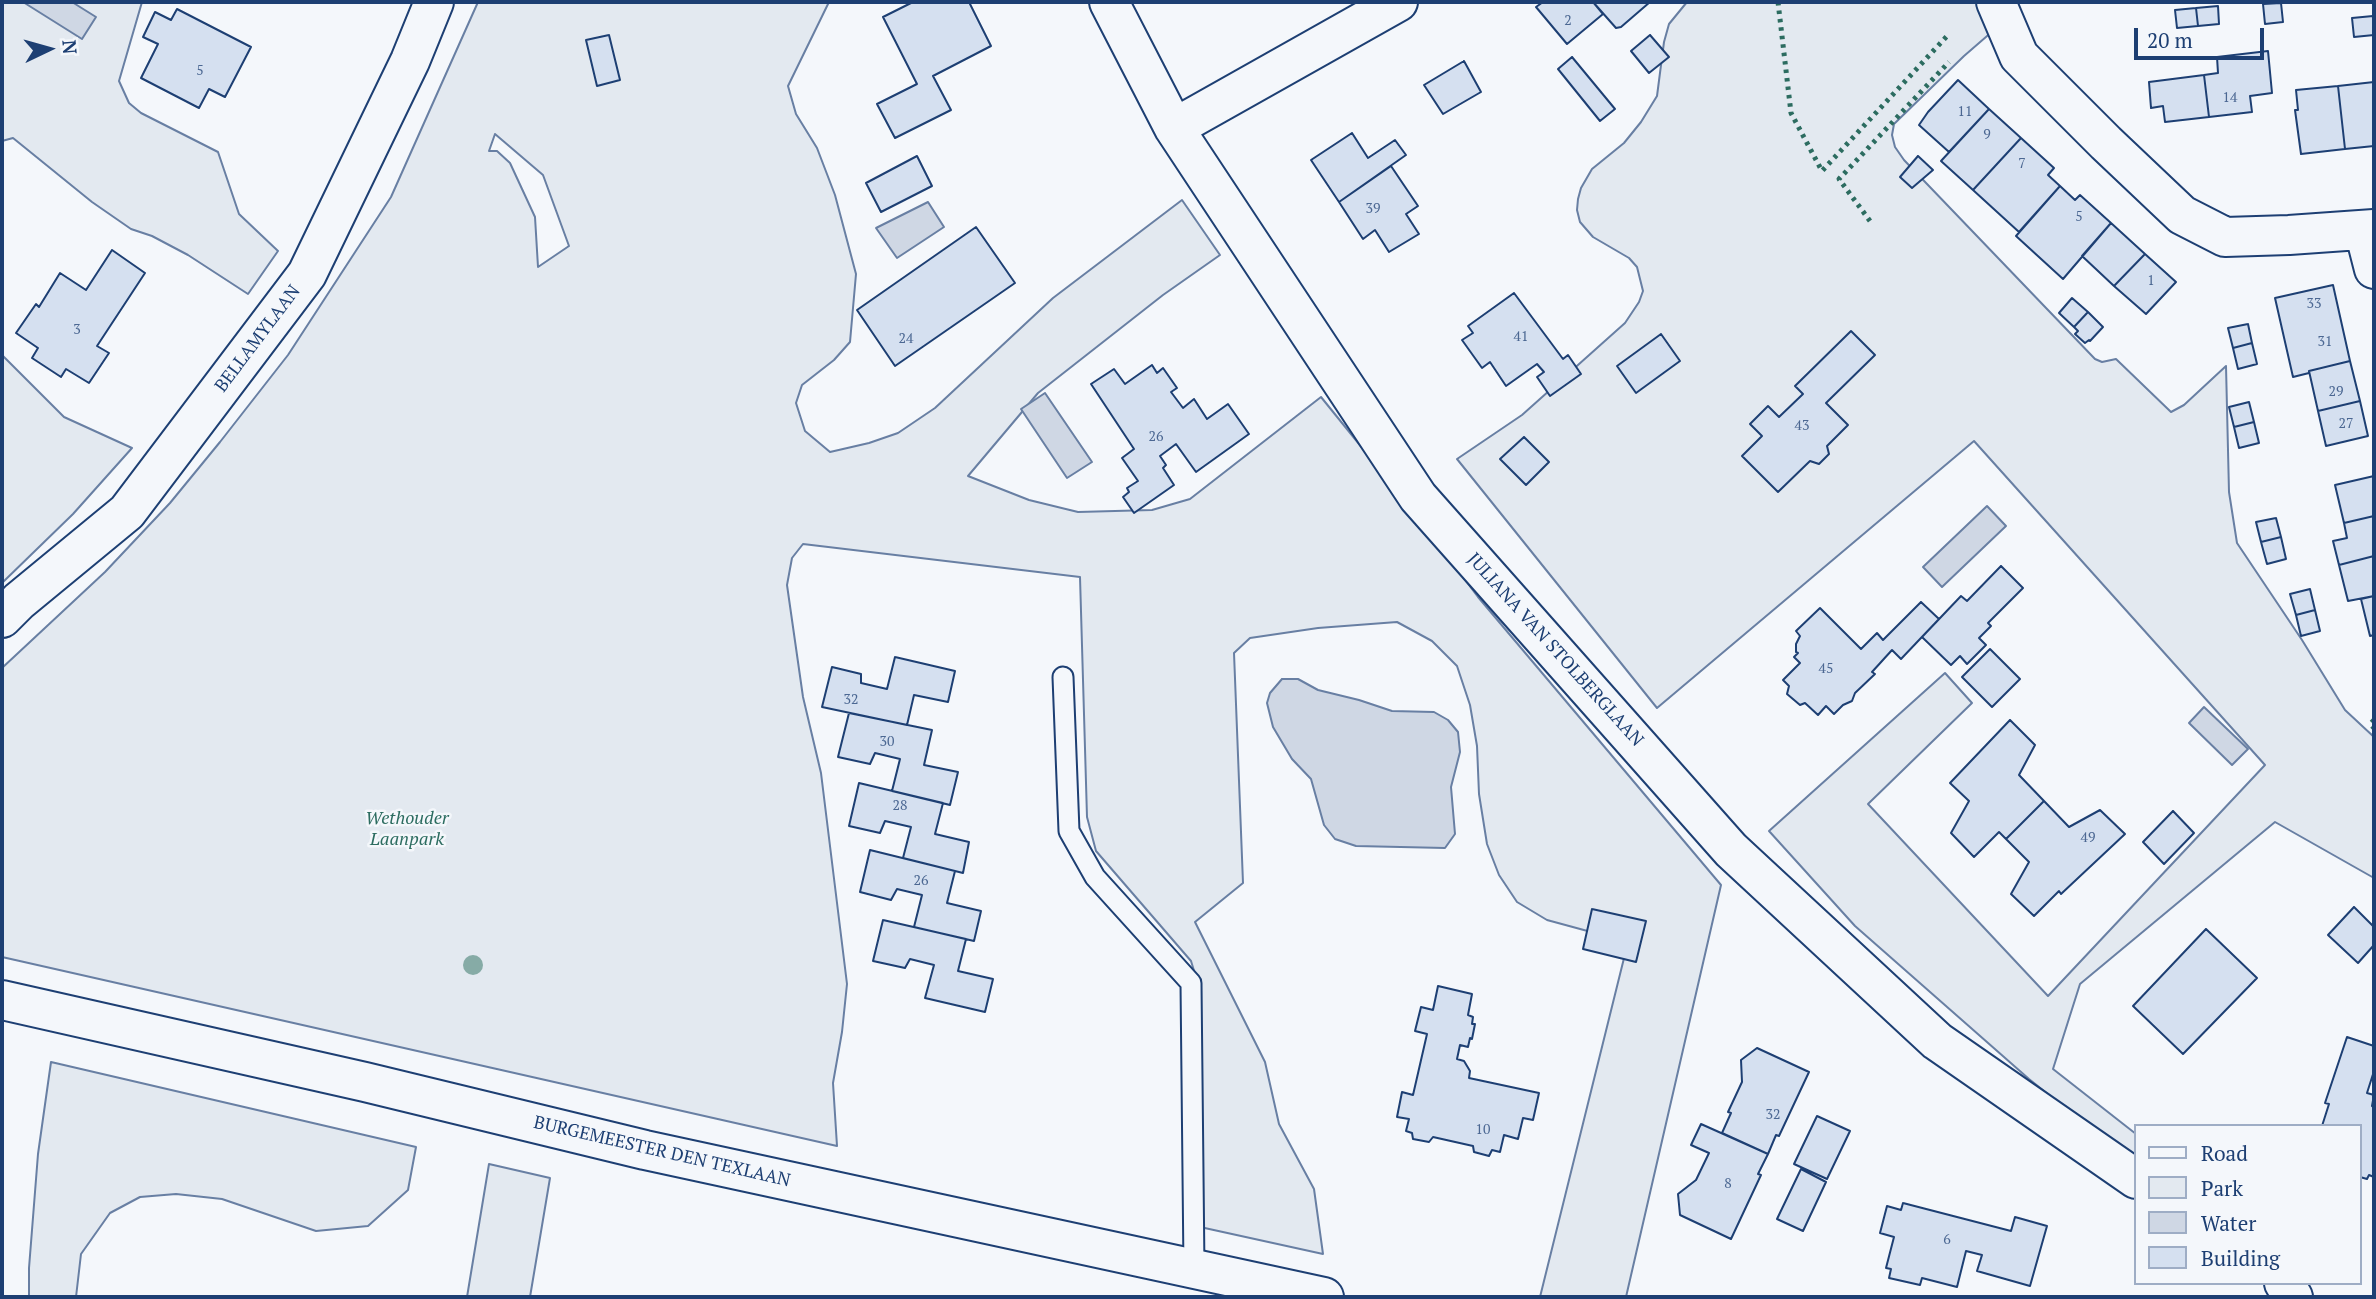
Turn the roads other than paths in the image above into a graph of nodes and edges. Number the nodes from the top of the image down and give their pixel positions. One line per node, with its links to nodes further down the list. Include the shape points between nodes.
1 (433, 2): 8 (street, BELLAMYLAAN, via 410,61 307,274 127,512)
2 (1109, 2): 5 (street, JULIANA VAN STOLBERGLAAN)
3 (1398, 2): 5 (street)
4 (1996, 2): 6 (street, via 2019,56 2182,215 2225,237)
5 (1174, 128): 11 (street, JULIANA VAN STOLBERGLAAN, via 1418,497 1731,850 1937,1041)
6 (2369, 229): 7 (street)
7 (2374, 269)
8 (2, 618)
9 (1063, 677): 12 (lane, via 1069,831 1095,877 1191,983)
10 (2, 1000): 12 (street, BURGEMEESTER DEN TEXLAAN, via 645,1150)
11 (2134, 1178)
12 (1194, 1269): 13 (street, BURGEMEESTER DEN TEXLAAN)
13 (1324, 1297)

